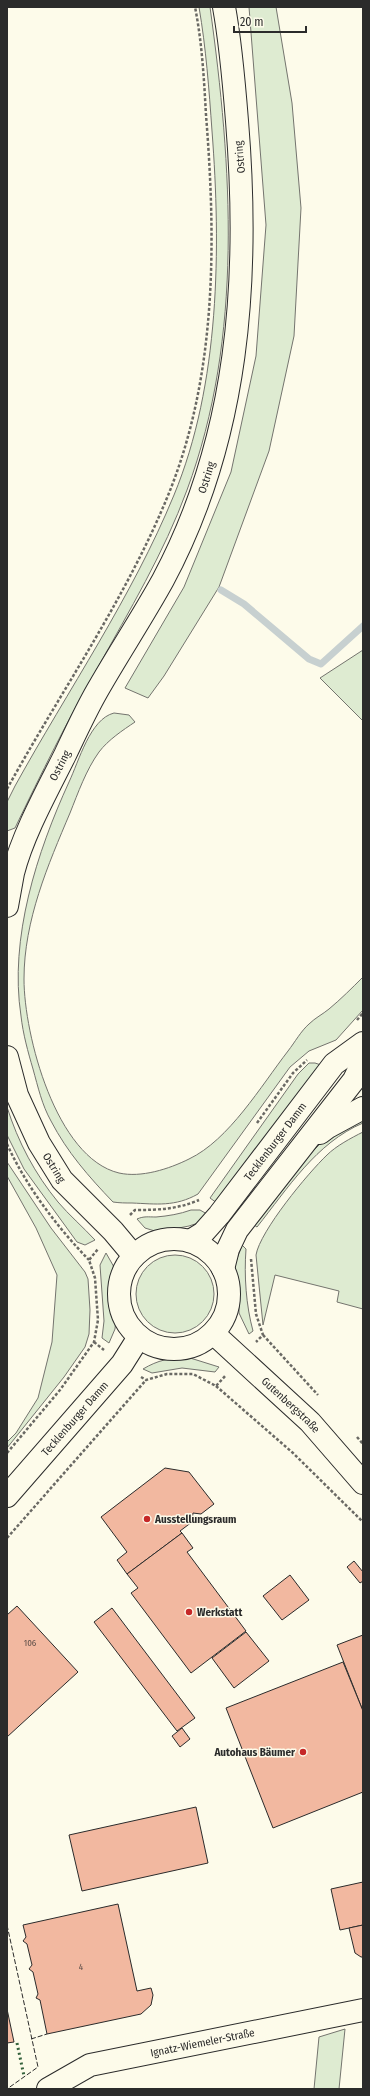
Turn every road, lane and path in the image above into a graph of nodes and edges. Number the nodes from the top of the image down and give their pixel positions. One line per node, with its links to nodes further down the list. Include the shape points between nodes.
1 (195, 7): 3 (path, via 205,99 212,219 212,276 208,329 196,405 170,492 150,538)
2 (224, 7): 4 (street, Ostring, via 230,37 242,180 242,250 238,323 228,393 214,457 163,580 95,694)
3 (7, 789)
4 (10, 870): 5 (street, Ostring)
5 (7, 906)
6 (363, 1043): 12 (street, Tecklenburger Damm, via 334,1064)
7 (7, 1057): 14 (street, Ostring, via 17,1095 39,1143 62,1180)
8 (363, 1061): 11 (street, via 354,1080)
9 (363, 1108): 11 (street, via 328,1126)
10 (7, 1144): 17 (path, via 16,1165 53,1218)
11 (296, 1153): 13 (street)
12 (219, 1215): 14 (path, via 201,1199 181,1207 135,1210); 15 (street, Tecklenburger Damm, via 203,1234)
13 (237, 1230): 18 (street, via 228,1249); 20 (path, via 253,1241 251,1260 256,1306)
14 (113, 1231): 16 (street, Ostring); 17 (path)
15 (190, 1241): 16 (street, via 160,1241); 18 (street, via 215,1257)
16 (134, 1256): 21 (street, via 124,1271 119,1288 120,1306 127,1323)
17 (89, 1260): 22 (path, via 95,1278 98,1320)
18 (223, 1269): 19 (street, via 229,1286 229,1303 223,1319)
19 (213, 1333): 21 (street, via 200,1343 185,1349 163,1348); 23 (street, Gutenbergstraße)
20 (263, 1335): 23 (path); 27 (path)
21 (139, 1337): 24 (street, Tecklenburger Damm)
22 (94, 1342): 24 (path); 30 (path, via 60,1390)
23 (240, 1358): 26 (path); 31 (street, Gutenbergstraße, via 310,1422)
24 (122, 1364): 25 (path); 32 (street, Tecklenburger Damm)
25 (146, 1380): 26 (path, via 167,1374 193,1374); 34 (path)
26 (216, 1386): 33 (path, via 293,1453)
27 (321, 1398)
28 (352, 1432): 29 (path)
29 (363, 1444)
30 (7, 1453)
31 (363, 1483)
32 (7, 1496)
33 (363, 1522)
34 (7, 1538)
35 (363, 2010): 36 (street, Ignatz-Wiemeler-Straße, via 90,2065)
36 (48, 2089)

